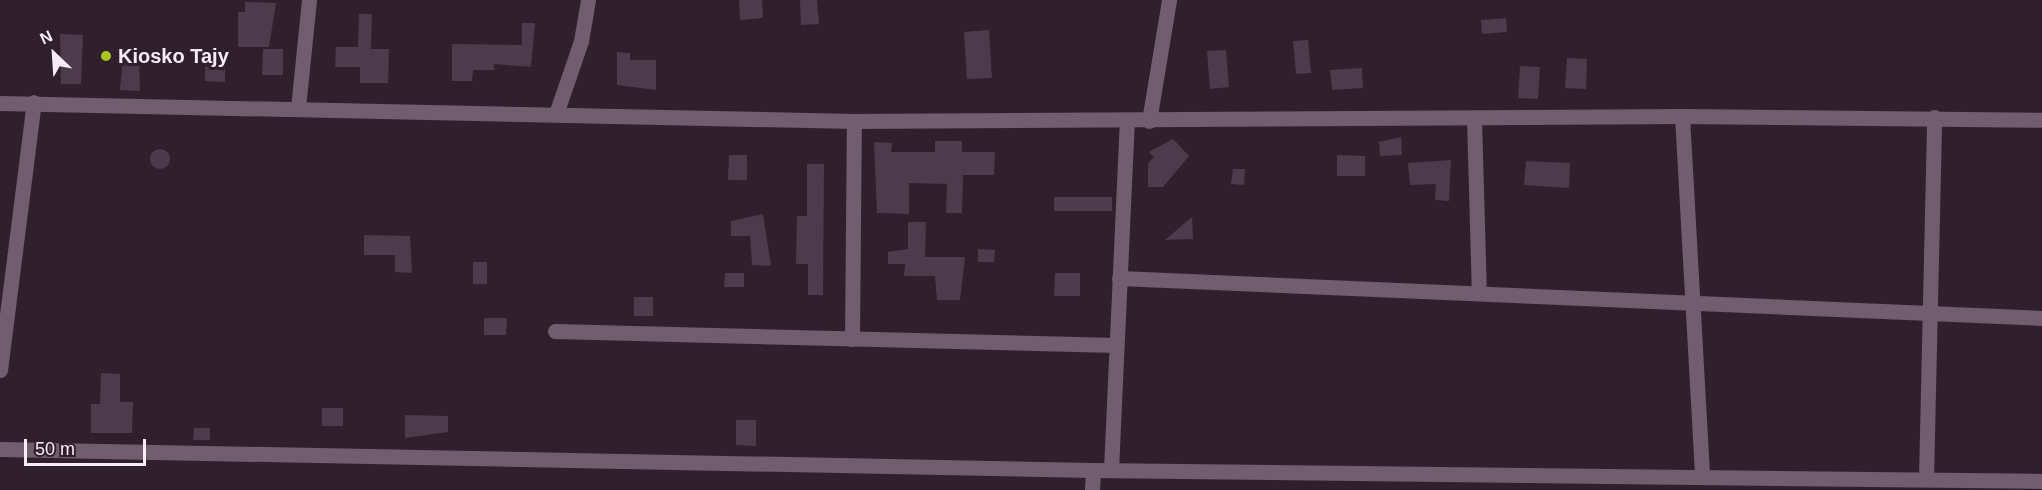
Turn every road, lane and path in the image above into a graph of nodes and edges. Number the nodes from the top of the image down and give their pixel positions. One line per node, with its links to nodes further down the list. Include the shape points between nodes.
1 (309, 0): 6 (street)
2 (588, 0): 7 (street, via 581,41)
3 (1169, 0): 14 (street)
4 (34, 102): 5 (street); 6 (street); 17 (street)
5 (0, 103)
6 (298, 108): 7 (street)
7 (556, 114): 13 (street)
8 (1682, 116): 9 (street); 10 (street); 18 (street)
9 (1934, 117): 12 (street); 19 (street)
10 (1474, 118): 14 (street); 16 (street)
11 (1127, 120): 13 (street); 14 (street); 15 (street)
12 (2042, 120)
13 (854, 121): 22 (street)
14 (1149, 121)
15 (1119, 278): 16 (street); 23 (street)
16 (1479, 293): 18 (street)
17 (5, 295): 24 (street)
18 (1692, 302): 19 (street); 28 (street)
19 (1929, 313): 20 (street); 29 (street)
20 (2042, 318)
21 (555, 332): 22 (street)
22 (852, 339): 23 (street)
23 (1116, 345): 27 (street)
24 (0, 370)
25 (0, 449): 26 (street)
26 (1093, 470): 27 (street); 32 (street)
27 (1111, 470): 28 (street)
28 (1702, 476): 29 (street)
29 (1926, 479): 31 (street)
30 (2042, 481): 31 (street)
31 (2024, 485)
32 (1092, 490)

